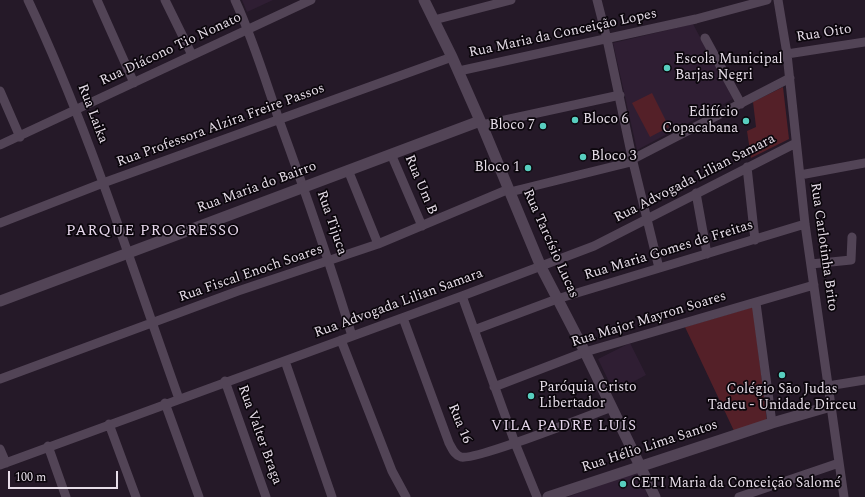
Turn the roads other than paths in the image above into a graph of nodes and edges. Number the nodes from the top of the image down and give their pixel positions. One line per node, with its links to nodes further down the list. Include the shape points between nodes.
1 (28, 0): 25 (street, Rua Laika)
2 (97, 0): 21 (street)
3 (165, 0): 17 (street)
4 (235, 0): 12 (street, Rua Tijuca)
5 (310, 0): 12 (street, Rua Diácono Tio Nonato)
6 (424, 0): 11 (street, Rua Tarcísio Lucas)
7 (511, 0): 11 (street)
8 (597, 0): 14 (street)
9 (767, 0): 14 (street, Rua Maria da Conceição Lopes)
10 (778, 0): 16 (street, Rua Carlotinha Brito)
11 (434, 20): 18 (street, Rua Tarcísio Lucas)
12 (249, 29): 17 (street, Rua Diácono Tio Nonato); 26 (street, Rua Tijuca)
13 (706, 38): 24 (street)
14 (608, 39): 19 (street, Rua Maria da Conceição Lopes); 23 (street)
15 (865, 42): 16 (street, Rua Oito)
16 (787, 54): 20 (street, Rua Carlotinha Brito)
17 (192, 55): 21 (street, Rua Diácono Tio Nonato)
18 (452, 57): 19 (street, Rua Tarcísio Lucas); 26 (street, Rua Professora Alzira Freire Passos)
19 (459, 71): 27 (street, Rua Tarcísio Lucas)
20 (790, 78): 24 (street, Rua Fiscal Enoch Soares); 29 (street, Rua Carlotinha Brito)
21 (134, 83): 25 (street, Rua Diácono Tio Nonato)
22 (0, 92): 28 (street)
23 (620, 95): 27 (street, Rua Maria do Bairro); 32 (street)
24 (741, 104): 32 (street, Rua Fiscal Enoch Soares)
25 (77, 110): 28 (street, Rua Diácono Tio Nonato); 37 (street, Rua Laika)
26 (280, 120): 37 (street, Rua Professora Alzira Freire Passos); 38 (street, Rua Tijuca)
27 (481, 123): 31 (street, Rua Maria do Bairro); 39 (street, Rua Tarcísio Lucas)
28 (20, 137): 30 (street, Rua Diácono Tio Nonato)
29 (796, 143): 34 (street, Rua Advogada Lilian Samara); 36 (street, Rua Carlotinha Brito)
30 (0, 145)
31 (391, 154): 35 (street, Rua Maria do Bairro); 44 (street, Rua Um B)
32 (632, 161): 39 (street, Rua Fiscal Enoch Soares); 41 (street)
33 (865, 163): 36 (street)
34 (747, 167): 40 (street, Rua Advogada Lilian Samara); 46 (street)
35 (348, 170): 38 (street, Rua Maria do Bairro); 47 (street)
36 (800, 175): 43 (street, Rua Carlotinha Brito)
37 (103, 183): 42 (street, Rua Professora Alzira Freire Passos); 48 (street, Rua Laika)
38 (304, 186): 48 (street, Rua Maria do Bairro); 50 (street, Rua Tijuca)
39 (510, 191): 44 (street, Rua Fiscal Enoch Soares); 52 (street, Rua Tarcísio Lucas)
40 (696, 193): 41 (street, Rua Advogada Lilian Samara); 49 (street)
41 (647, 219): 52 (street, Rua Advogada Lilian Samara, via 594,246); 53 (street)
42 (0, 223)
43 (805, 224): 46 (street, Rua Maria Gomes de Freitas); 51 (street, Rua Carlotinha Brito)
44 (422, 226): 47 (street, Rua Fiscal Enoch Soares)
45 (852, 237): 51 (street, via 852,260)
46 (755, 240): 49 (street, Rua Maria Gomes de Freitas)
47 (378, 244): 50 (street, Rua Fiscal Enoch Soares)
48 (128, 252): 57 (street, Rua Maria do Bairro); 60 (street, Rua Laika)
49 (707, 254): 53 (street, Rua Maria Gomes de Freitas)
50 (330, 262): 60 (street, Rua Fiscal Enoch Soares, via 238,291); 62 (street, Rua Tijuca)
51 (811, 264): 54 (street, Rua Carlotinha Brito)
52 (541, 267): 55 (street, Rua Advogada Lilian Samara); 56 (street, Rua Tarcísio Lucas)
53 (659, 268): 56 (street, Rua Maria Gomes de Freitas)
54 (814, 285): 58 (street, Rua Major Mayron Soares); 69 (street, Rua Carlotinha Brito)
55 (462, 296): 59 (street, Rua Advogada Lilian Samara); 61 (street)
56 (557, 299): 61 (street, Rua Maria Gomes de Freitas); 64 (street, Rua Tarcísio Lucas)
57 (0, 301)
58 (756, 303): 64 (street, Rua Major Mayron Soares); 75 (street)
59 (403, 318): 62 (street, Rua Advogada Lilian Samara); 77 (street, Rua 16, via 449,443 456,454 469,457)
60 (152, 324): 66 (street, Rua Fiscal Enoch Soares); 71 (street, Rua Laika)
61 (474, 330): 70 (street)
62 (352, 336): 63 (street, Rua Advogada Lilian Samara)
63 (342, 340): 65 (street, Rua Advogada Lilian Samara); 83 (street)
64 (585, 352): 70 (street, Rua Major Mayron Soares); 74 (street, Rua Tarcísio Lucas)
65 (285, 361): 68 (street, Rua Advogada Lilian Samara); 88 (street)
66 (0, 379)
67 (865, 380): 69 (street)
68 (225, 382): 71 (street, Rua Advogada Lilian Samara); 87 (street, Rua Valter Braga)
69 (828, 386): 73 (street, Rua Carlotinha Brito)
70 (494, 387): 77 (street)
71 (179, 399): 72 (street, Rua Advogada Lilian Samara)
72 (165, 404): 76 (street, Rua Advogada Lilian Samara); 86 (street)
73 (831, 406): 75 (street, Rua Hélio Lima Santos); 80 (street, Rua Carlotinha Brito)
74 (612, 407): 77 (street, Rua 16); 82 (street, Rua Tarcísio Lucas)
75 (772, 423): 82 (street, Rua Hélio Lima Santos)
76 (109, 424): 78 (street, Rua Advogada Lilian Samara); 85 (street)
77 (515, 443): 91 (street)
78 (48, 446): 81 (street, Rua Advogada Lilian Samara); 84 (street)
79 (0, 449): 81 (street)
80 (839, 463): 94 (street); 95 (street, Rua Carlotinha Brito)
81 (3, 464)
82 (641, 466): 92 (street, Rua Hélio Lima Santos); 93 (street, Rua Tarcísio Lucas)
83 (392, 471): 89 (street); 90 (street)
84 (66, 497)
85 (136, 497)
86 (199, 497)
87 (266, 497)
88 (332, 497)
89 (397, 497)
90 (406, 497)
91 (537, 497)
92 (548, 497)
93 (655, 497)
94 (739, 497)
95 (844, 497)

